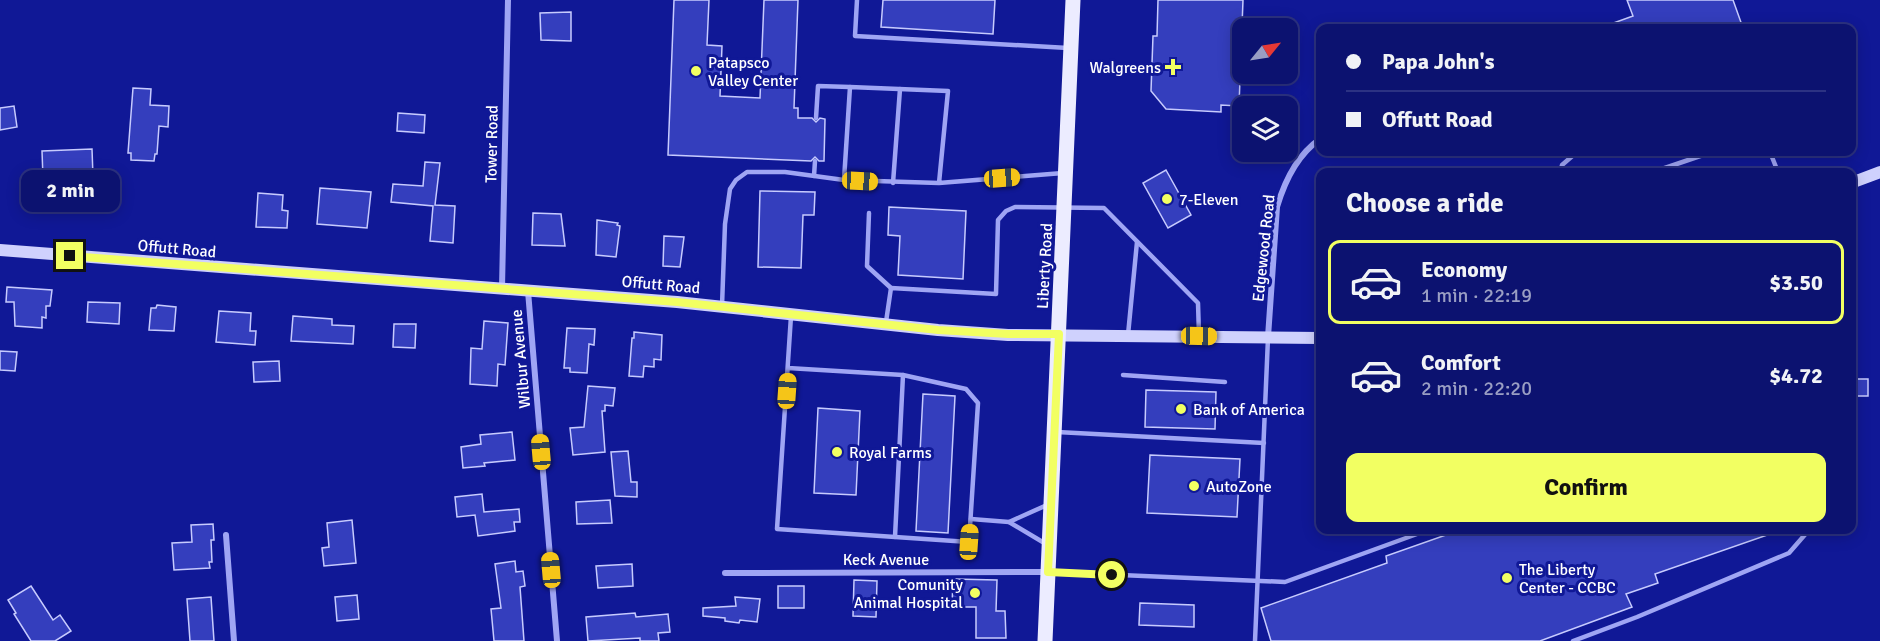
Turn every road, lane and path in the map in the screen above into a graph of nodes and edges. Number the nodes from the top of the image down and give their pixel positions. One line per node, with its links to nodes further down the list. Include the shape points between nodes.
1 (508, 0): 25 (street, Tower Road)
2 (857, 0): 4 (lane, via 855,36)
3 (1073, 0): 4 (main road, Liberty Road)
4 (1071, 48): 14 (main road, Liberty Road)
5 (850, 87): 6 (lane); 7 (lane, via 818,86); 17 (lane)
6 (900, 89): 19 (lane); 20 (lane, via 948,91)
7 (816, 118)
8 (1316, 142): 34 (street, Edgewood Road, via 1291,171 1278,207)
9 (1572, 156): 12 (lane)
10 (1700, 156): 13 (lane)
11 (814, 161): 16 (lane)
12 (1561, 168)
13 (1665, 168)
14 (1066, 172): 20 (lane); 21 (main road, Liberty Road)
15 (1880, 172): 18 (street)
16 (814, 176): 17 (lane); 28 (lane, via 747,172 736,180 730,189 725,224)
17 (844, 180): 19 (lane)
18 (1856, 181)
19 (893, 183): 20 (lane)
20 (939, 183)
21 (1065, 207): 23 (lane, via 1104,208); 26 (lane, via 1015,207 998,220 996,294); 31 (main road, Liberty Road)
22 (869, 213): 26 (lane, via 867,266)
23 (1137, 242): 32 (lane); 33 (lane, via 1198,303)
24 (0, 250): 25 (street, Offutt Road)
25 (502, 288): 27 (street, Offutt Road)
26 (891, 288): 30 (lane)
27 (528, 290): 28 (street, Offutt Road); 54 (street, Wilbur Avenue)
28 (722, 306): 29 (street, Offutt Road)
29 (792, 314): 30 (street, Offutt Road); 36 (lane)
30 (886, 325): 31 (street, Offutt Road, via 997,334)
31 (1059, 334): 32 (street, Offutt Road); 40 (main road, Liberty Road)
32 (1128, 335): 33 (street, Offutt Road)
33 (1199, 336): 34 (street, Offutt Road)
34 (1268, 338): 35 (street, Offutt Road); 41 (lane)
35 (1316, 338)
36 (788, 368): 37 (lane); 48 (lane, via 777,529)
37 (903, 375): 43 (lane, via 966,389 978,403); 48 (lane)
38 (1123, 375): 39 (lane)
39 (1225, 382)
40 (1054, 432): 41 (lane); 42 (main road, Liberty Road)
41 (1264, 443): 52 (lane)
42 (1051, 503): 44 (lane); 49 (main road, Liberty Road)
43 (971, 519): 44 (lane); 48 (lane, via 969,542)
44 (1009, 522): 49 (lane)
45 (1417, 534): 52 (lane, via 1285,582)
46 (1806, 534): 57 (lane, via 1789,553)
47 (226, 535): 53 (street)
48 (896, 537)
49 (1049, 546): 50 (main road, Liberty Road)
50 (1048, 572): 51 (street, Keck Avenue); 52 (lane); 55 (main road, Liberty Road)
51 (725, 573)
52 (1258, 581): 56 (lane)
53 (234, 641)
54 (557, 641)
55 (1044, 641)
56 (1255, 641)
57 (1573, 641)

